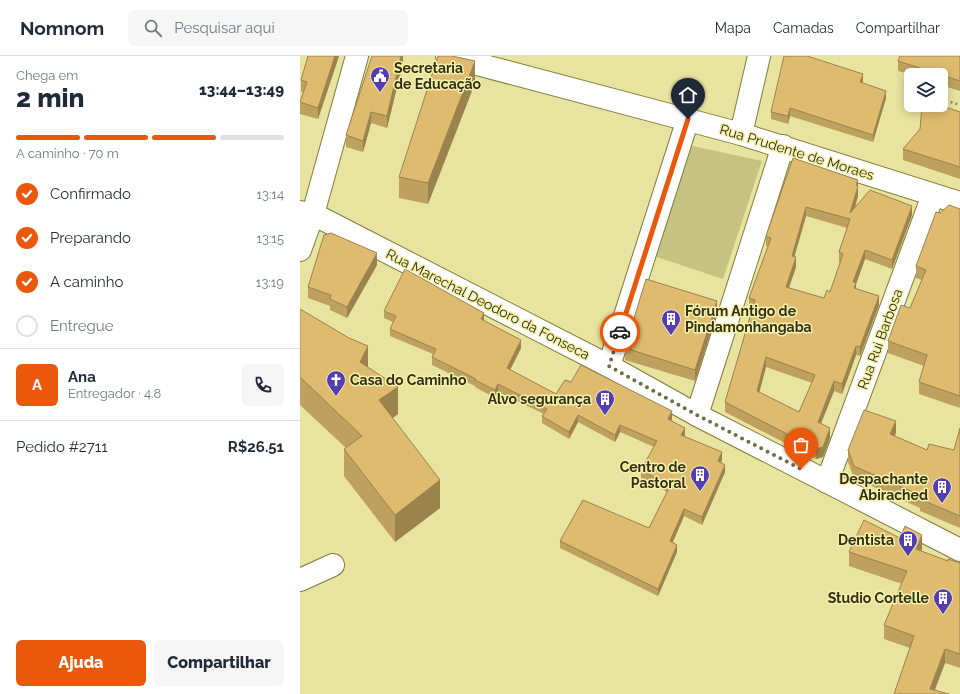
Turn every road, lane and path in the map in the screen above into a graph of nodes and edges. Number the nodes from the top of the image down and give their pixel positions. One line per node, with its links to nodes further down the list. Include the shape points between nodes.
1 (357, 56): 11 (street)
2 (447, 56): 6 (street, Rua Prudente de Moraes)
3 (759, 56): 7 (street)
4 (948, 101): 5 (path)
5 (960, 105)
6 (688, 119): 7 (street, Rua Prudente de Moraes); 13 (street)
7 (741, 134): 8 (street, Rua Prudente de Moraes)
8 (784, 146): 9 (street, Rua Prudente de Moraes); 14 (street)
9 (933, 195): 10 (street, Rua Prudente de Moraes); 15 (street, Rua Rui Barbosa)
10 (960, 203)
11 (307, 213): 12 (street); 13 (street, Rua Marechal Deodoro da Fonseca)
12 (300, 250)
13 (609, 366): 14 (street, Rua Marechal Deodoro da Fonseca)
14 (697, 415): 15 (street, Rua Marechal Deodoro da Fonseca)
15 (827, 482): 16 (street, Rua Marechal Deodoro da Fonseca)
16 (960, 550)
17 (333, 565): 18 (street)
18 (300, 580)

